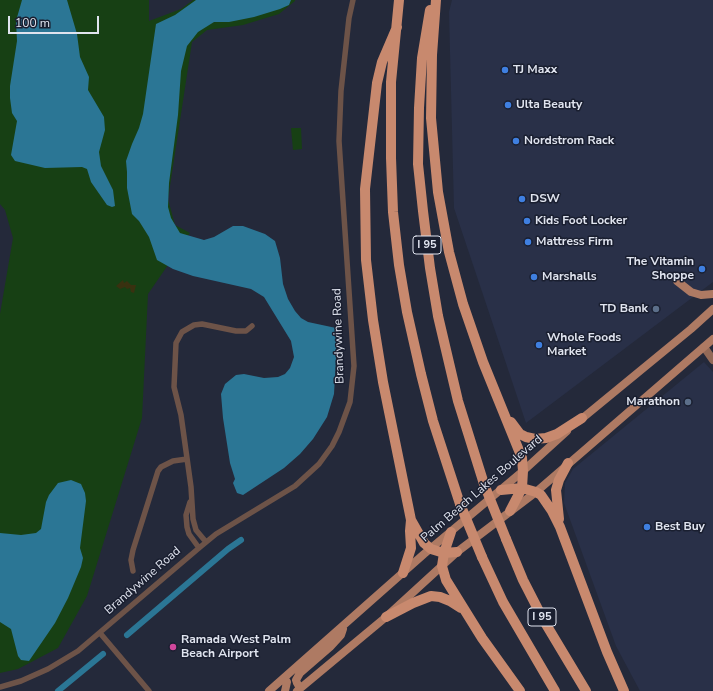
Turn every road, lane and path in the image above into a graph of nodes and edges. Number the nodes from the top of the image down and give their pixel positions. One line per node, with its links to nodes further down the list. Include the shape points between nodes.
1 (353, 0): 26 (street, Brandywine Road, via 341,91 339,141 354,366 350,402 332,446 308,475 295,486)
2 (399, 0): 5 (highway, I 95)
3 (431, 0): 46 (highway, I 95, bridge, via 422,58 418,164 438,316 458,401 484,484 523,580)
4 (436, 0): 13 (highway, via 431,118 438,192 449,252 463,304)
5 (397, 27): 23 (highway, via 382,62 377,83 365,189 366,260 373,320); 45 (highway, I 95, bridge, via 391,82 390,158 393,212 407,312 428,401 460,504 482,557 503,602)
6 (677, 281): 7 (main road, via 691,292 701,295)
7 (713, 294)
8 (713, 310): 14 (main road, Palm Beach Lakes Boulevard)
9 (252, 326): 15 (street, via 246,331 236,331 198,324 186,329 178,339 174,387)
10 (713, 339): 11 (main road)
11 (704, 347): 12 (street); 16 (main road)
12 (713, 360)
13 (503, 410): 14 (highway, via 520,434 535,439 557,434); 17 (highway, via 522,458)
14 (582, 418): 17 (main road, Palm Beach Lakes Boulevard)
15 (187, 459): 21 (street); 32 (street, via 173,461 158,471 132,550)
16 (568, 463): 20 (main road); 24 (highway, via 556,490)
17 (523, 471): 18 (highway); 19 (main road, Palm Beach Lakes Boulevard)
18 (522, 488): 19 (highway); 20 (highway); 22 (highway)
19 (501, 490): 25 (main road, Palm Beach Lakes Boulevard)
20 (536, 492): 22 (main road); 24 (highway, via 552,511)
21 (192, 498): 26 (street, via 194,525); 27 (street, via 186,521 189,534)
22 (510, 512): 29 (main road)
23 (411, 520): 28 (highway, via 424,543); 33 (highway, via 411,548)
24 (560, 527): 47 (highway)
25 (451, 532): 28 (main road, Palm Beach Lakes Boulevard); 30 (highway)
26 (206, 542): 27 (street, Brandywine Road)
27 (199, 548): 37 (street, Brandywine Road)
28 (431, 549): 30 (highway); 33 (main road, Palm Beach Lakes Boulevard)
29 (457, 552): 30 (highway); 31 (main road)
30 (444, 553): 31 (highway)
31 (442, 566): 34 (highway, via 446,580); 35 (main road)
32 (133, 571)
33 (403, 573): 36 (main road, Palm Beach Lakes Boulevard)
34 (464, 610): 35 (highway, via 450,601 431,596); 44 (highway)
35 (386, 618): 40 (main road)
36 (346, 623): 38 (main road, Palm Beach Lakes Boulevard); 40 (main road, via 330,647 300,673 296,680)
37 (100, 633): 39 (street, Brandywine Road, via 78,651 48,669); 41 (street)
38 (284, 678): 42 (main road, Palm Beach Lakes Boulevard); 43 (main road, via 287,682)
39 (0, 687)
40 (298, 690)
41 (149, 691)
42 (269, 691)
43 (285, 691)
44 (520, 691)
45 (555, 691)
46 (586, 691)
47 (624, 691)

